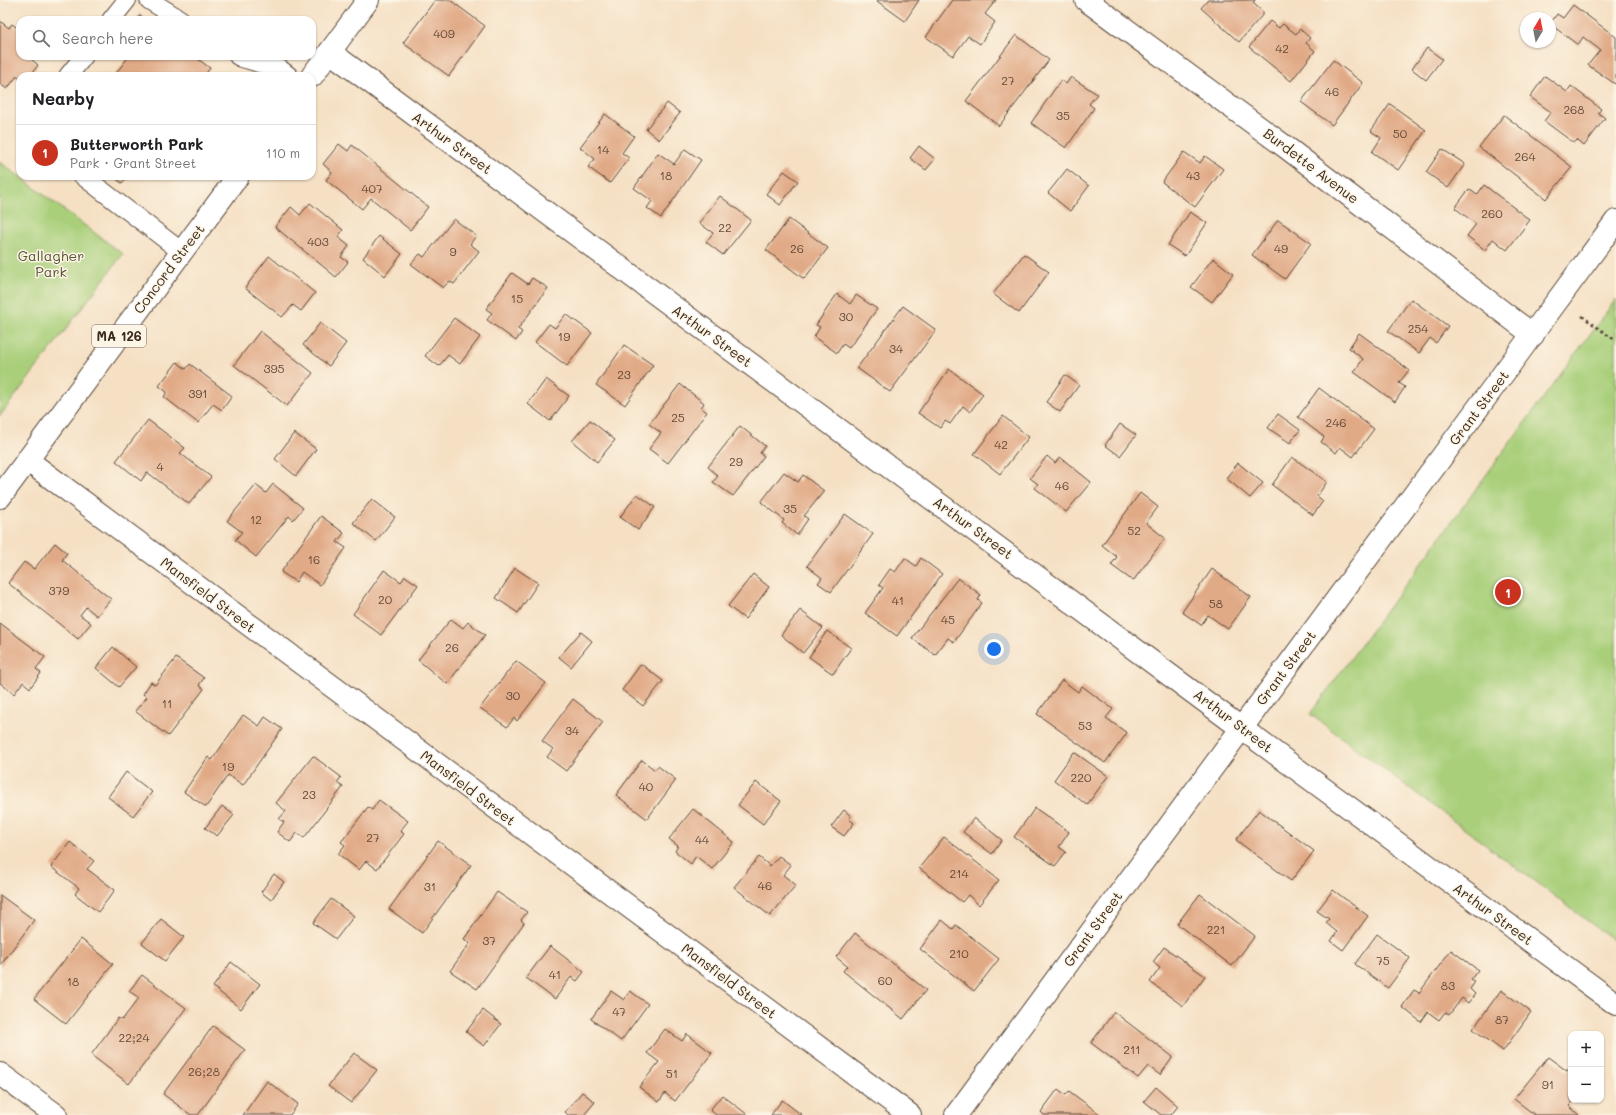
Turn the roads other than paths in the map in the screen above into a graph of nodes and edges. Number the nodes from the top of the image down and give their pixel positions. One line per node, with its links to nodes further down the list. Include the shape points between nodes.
1 (127, 0): 5 (lane)
2 (149, 0): 6 (lane)
3 (368, 0): 7 (street)
4 (1086, 0): 17 (street, Burdette Avenue, via 1287,148)
5 (114, 16)
6 (175, 16)
7 (330, 52): 12 (street); 20 (street, Arthur Street)
8 (81, 60): 10 (lane)
9 (249, 60): 11 (lane)
10 (71, 72)
11 (284, 72)
12 (315, 72)
13 (88, 180): 16 (lane)
14 (235, 180): 16 (street, Concord Street / MA 126)
15 (1616, 221): 17 (street, Grant Street)
16 (182, 252): 18 (street, Concord Street / MA 126)
17 (1533, 335): 20 (street, Grant Street)
18 (27, 460): 19 (street, Concord Street / MA 126); 24 (street, Mansfield Street)
19 (0, 497)
20 (1241, 728): 21 (street, Arthur Street); 25 (street, Grant Street)
21 (1616, 1004)
22 (0, 1074): 23 (street)
23 (56, 1115)
24 (910, 1115)
25 (956, 1115)

